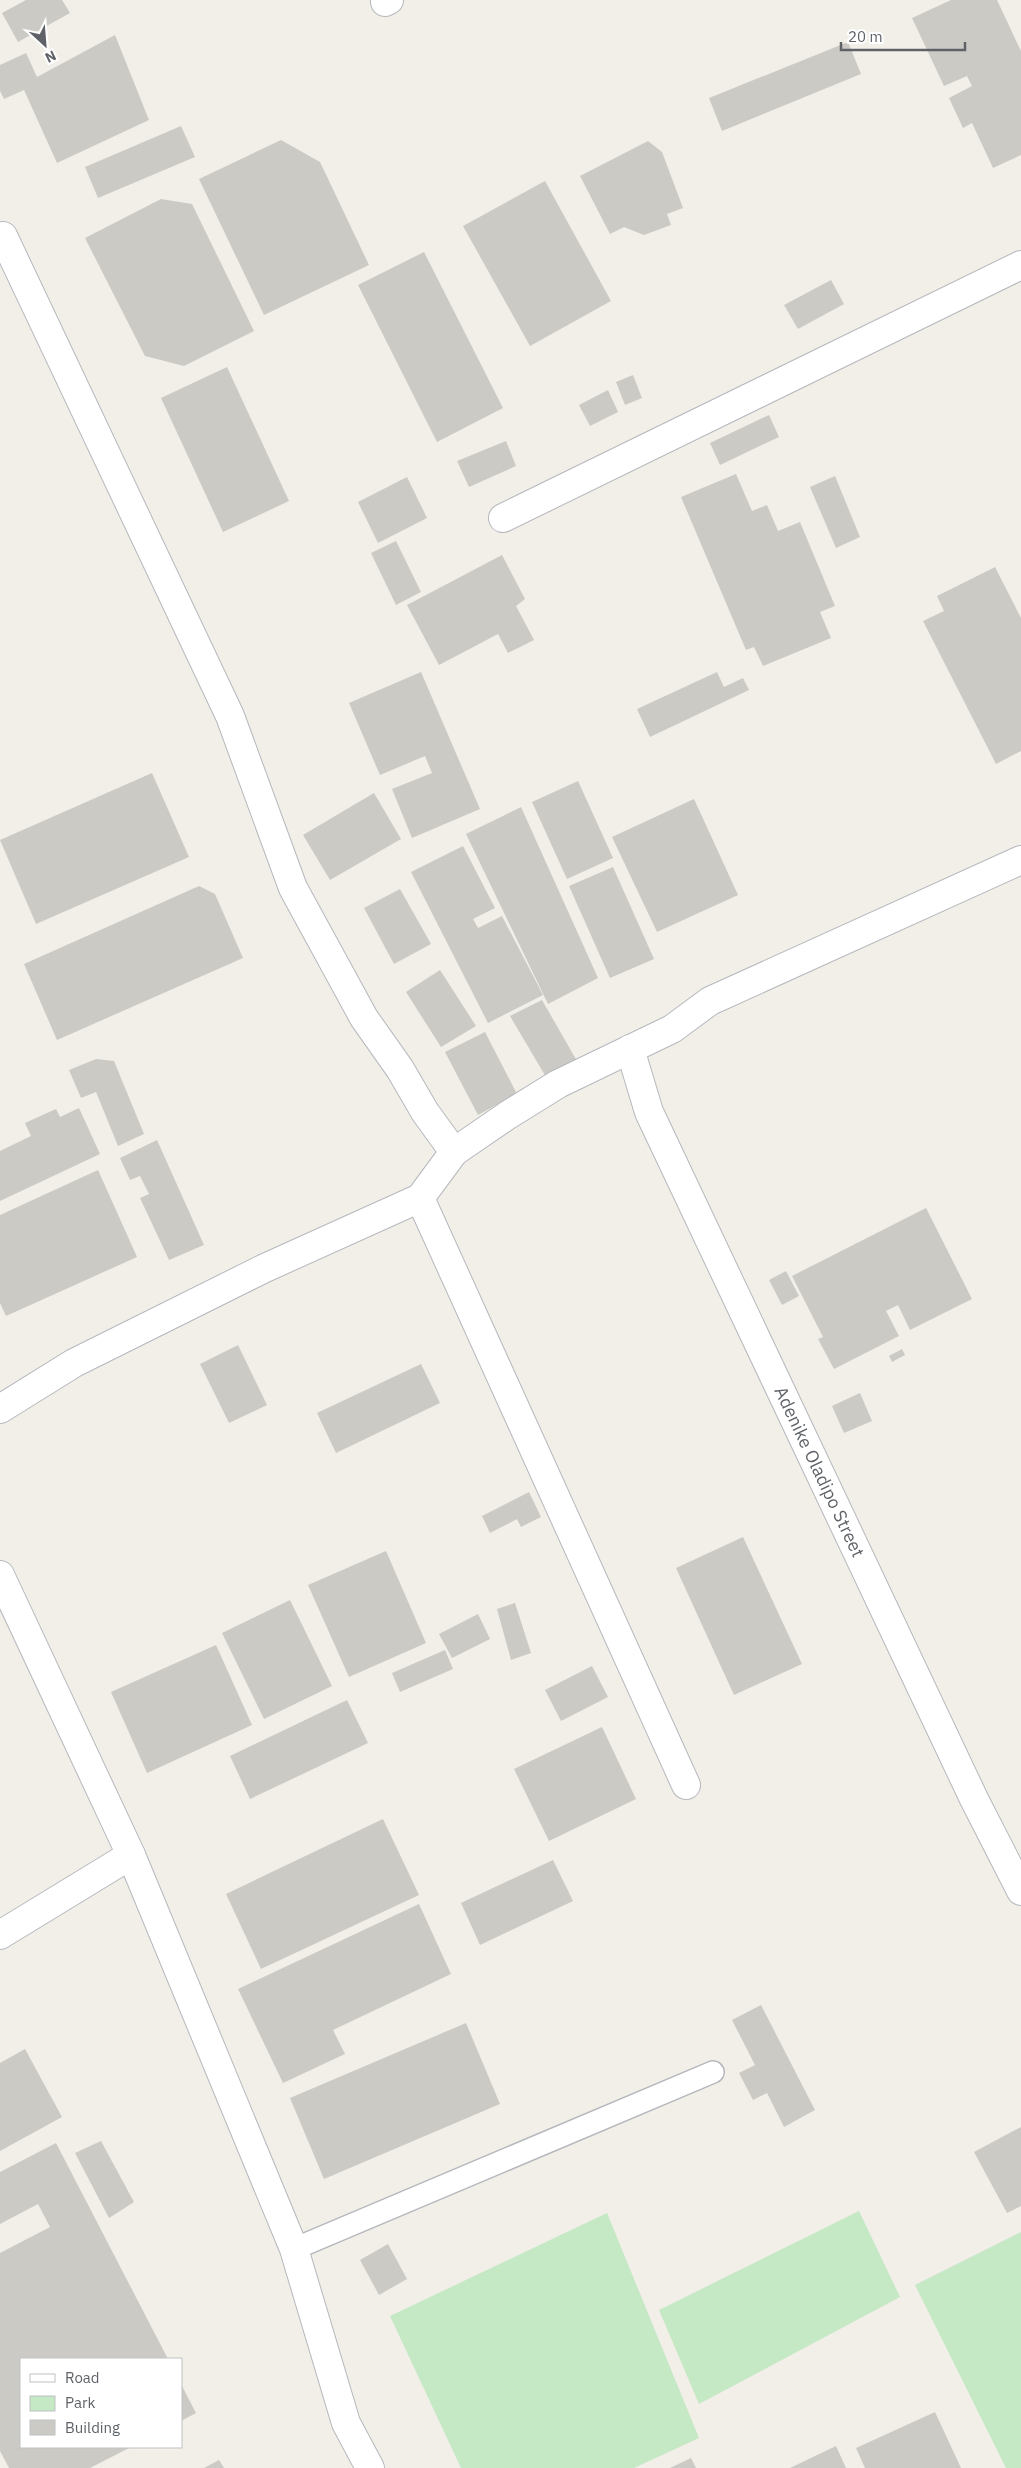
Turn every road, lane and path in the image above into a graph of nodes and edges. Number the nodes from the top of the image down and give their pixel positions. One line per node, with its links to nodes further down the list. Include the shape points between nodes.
1 (2, 236): 6 (street, via 230,716 293,888 364,1018)
2 (1021, 265): 3 (street)
3 (503, 518)
4 (1021, 860): 5 (street, via 710,1001 672,1028)
5 (630, 1049): 6 (street, via 558,1084); 12 (street, Adenike Oladipo Street, via 649,1112 974,1799)
6 (454, 1152): 7 (street)
7 (420, 1198): 8 (street, via 265,1268 74,1363); 10 (street)
8 (0, 1409)
9 (0, 1575): 11 (street)
10 (686, 1785)
11 (131, 1855): 13 (street); 15 (street)
12 (1021, 1890)
13 (0, 1935)
14 (713, 2072): 15 (lane)
15 (294, 2250): 16 (street, via 346,2423)
16 (370, 2468)

